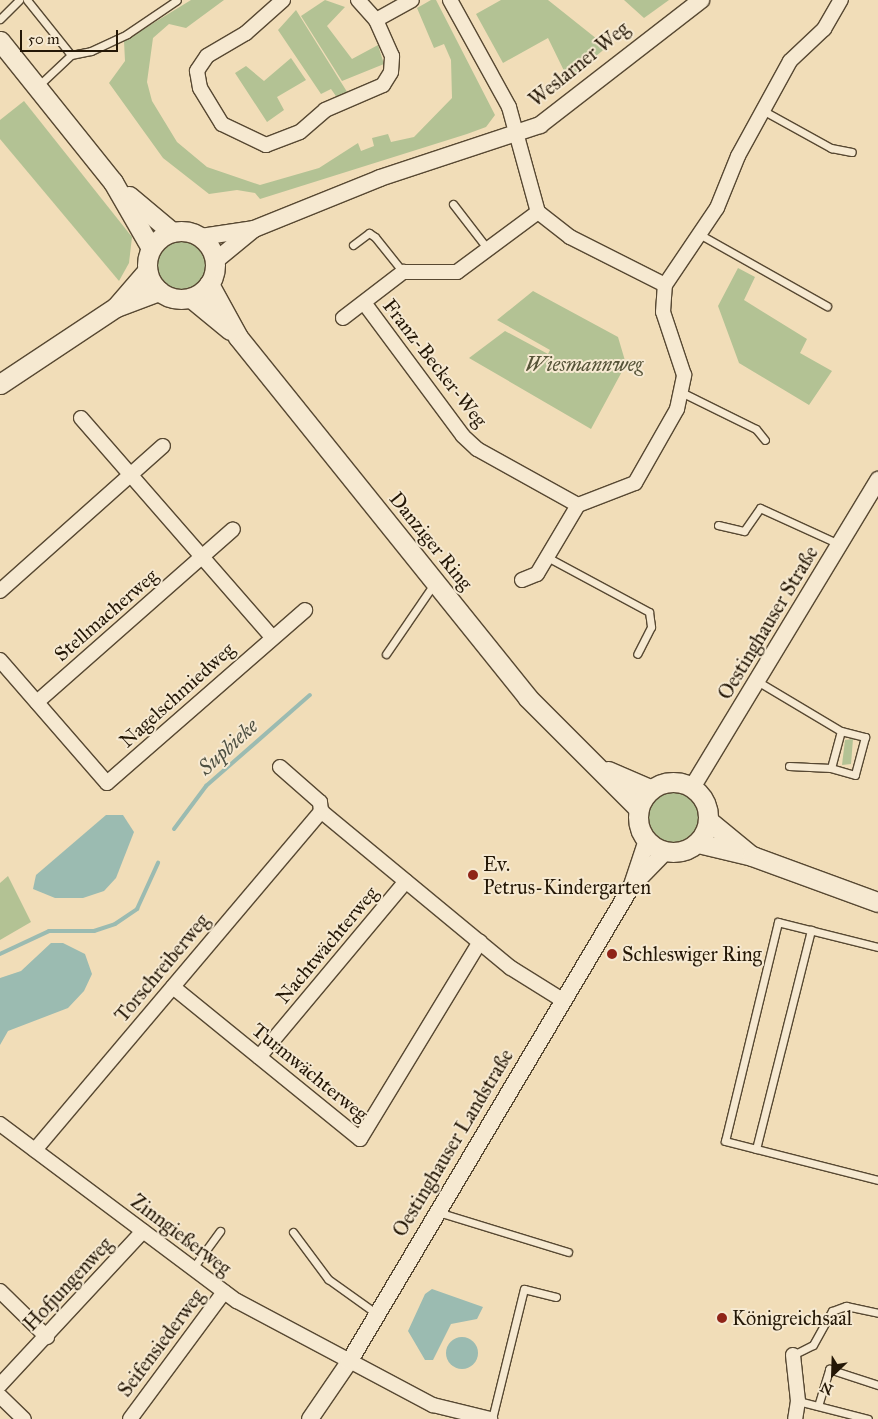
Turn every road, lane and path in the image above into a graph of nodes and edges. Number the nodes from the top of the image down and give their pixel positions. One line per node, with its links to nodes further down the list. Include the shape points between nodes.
1 (19, 0): 10 (lane)
2 (27, 0): 13 (lane)
3 (177, 0): 13 (lane, via 127,34 91,52)
4 (283, 0): 11 (street, via 246,33 207,56 197,71 200,88 222,124 266,145 300,132 325,110 383,85 392,72 392,56)
5 (358, 0): 11 (street)
6 (412, 0): 11 (street)
7 (450, 0): 16 (street, via 509,107)
8 (701, 0): 16 (street, Weslarner Weg, via 560,112)
9 (841, 0): 15 (street, via 824,29 790,61)
10 (0, 19)
11 (376, 20)
12 (0, 41): 14 (main road)
13 (71, 55): 14 (lane)
14 (36, 87): 18 (main road)
15 (764, 111): 17 (lane, via 831,148); 23 (street, via 738,156 717,208)
16 (511, 137): 20 (street); 21 (street, Weslarner Weg, via 380,178)
17 (852, 152)
18 (114, 182): 22 (main road); 26 (main road)
19 (453, 204): 27 (lane)
20 (538, 212): 27 (street, Franz-Becker-Weg); 32 (street, via 570,237)
21 (254, 230): 24 (street, Weslarner Weg); 28 (street, Weslarner Weg)
22 (172, 232): 24 (main road); 26 (main road)
23 (697, 233): 32 (street); 36 (lane)
24 (201, 238): 28 (main road)
25 (353, 245): 30 (lane, Franz-Becker-Weg, via 369,233)
26 (151, 248): 29 (main road)
27 (487, 248): 30 (street, Franz-Becker-Weg, via 457,272)
28 (215, 261): 31 (main road)
29 (147, 271): 33 (main road); 37 (main road)
30 (403, 272): 35 (street, Franz-Becker-Weg)
31 (210, 284): 34 (main road); 39 (main road, Danziger Ring)
32 (665, 285): 41 (street, via 663,312 684,376)
33 (159, 291): 34 (main road, via 180,299); 37 (main road)
34 (191, 298): 39 (main road, Danziger Ring)
35 (365, 304): 38 (street, Franz-Becker-Weg); 47 (street, Franz-Becker-Weg, via 463,436 477,449)
36 (827, 306)
37 (116, 307): 40 (main road)
38 (343, 318)
39 (238, 337): 54 (main road, Danziger Ring)
40 (0, 384)
41 (683, 393): 43 (lane, via 756,429); 47 (street, via 635,483)
42 (81, 418): 45 (street)
43 (765, 440)
44 (163, 446): 45 (street)
45 (131, 476): 52 (street); 55 (street)
46 (878, 480): 50 (street, Oestinghauser Straße)
47 (578, 505): 51 (street)
48 (718, 525): 50 (lane, via 744,530 760,508)
49 (233, 529): 52 (street, Stellmacherweg)
50 (839, 544): 61 (street, Oestinghauser Straße)
51 (546, 556): 53 (street, via 537,574); 59 (lane, via 649,612 651,628)
52 (202, 558): 57 (street); 62 (street, Stellmacherweg)
53 (522, 580)
54 (435, 582): 58 (lane); 64 (main road, Danziger Ring, via 527,697)
55 (0, 591)
56 (305, 610): 57 (street, Nagelschmiedweg)
57 (272, 637): 62 (street, Nagelschmiedweg, via 107,783)
58 (386, 654)
59 (637, 654)
60 (0, 660): 62 (street)
61 (757, 681): 63 (lane); 68 (street, Oestinghauser Straße)
62 (37, 702)
63 (841, 732): 67 (lane); 67 (lane, via 865,738 855,775)
64 (596, 765): 69 (main road, Danziger Ring); 70 (main road, Danziger Ring)
65 (789, 766): 67 (lane)
66 (280, 767): 71 (street, via 320,802)
67 (831, 768)
68 (693, 786): 69 (main road, via 671,781); 72 (main road, via 703,796)
69 (650, 790): 70 (main road)
70 (639, 808): 73 (main road)
71 (321, 811): 77 (street); 83 (street, Torschreiberweg)
72 (709, 821): 74 (main road); 76 (main road)
73 (646, 840): 75 (main road); 78 (street, Oestinghauser Landstraße)
74 (698, 843): 75 (main road, via 677,852); 76 (main road)
75 (666, 851): 78 (street, Oestinghauser Landstraße)
76 (752, 856): 79 (main road)
77 (406, 881): 81 (street); 85 (street, Nachtwächterweg)
78 (631, 887): 84 (street, Oestinghauser Landstraße)
79 (878, 902)
80 (811, 930): 82 (lane); 87 (lane); 87 (lane, via 778,922 725,1141)
81 (480, 942): 84 (street); 85 (street, Turmwächterweg, via 360,1139)
82 (878, 947)
83 (173, 987): 85 (street, Turmwächterweg); 88 (street, Torschreiberweg)
84 (564, 1001): 90 (street, Oestinghauser Landstraße)
85 (259, 1058)
86 (0, 1124): 88 (street, Zinngießerweg)
87 (756, 1149): 89 (lane)
88 (35, 1150): 92 (street, Zinngießerweg)
89 (878, 1180)
90 (436, 1211): 94 (lane); 100 (street, Oestinghauser Landstraße)
91 (220, 1230): 95 (lane)
92 (143, 1231): 95 (street, Zinngießerweg); 101 (street, Hofjungenweg)
93 (293, 1232): 100 (lane, via 328,1279)
94 (568, 1252)
95 (192, 1268): 97 (street, Zinngießerweg)
96 (0, 1291): 101 (street)
97 (224, 1292): 103 (street, Zinngießerweg); 110 (street, Seifensiederweg)
98 (556, 1297): 112 (lane, via 524,1289)
99 (878, 1313): 102 (lane, via 846,1306 832,1311 813,1345)
100 (377, 1314): 103 (street, Oestinghauser Landstraße)
101 (47, 1337): 104 (street, Hofjungenweg)
102 (793, 1355): 107 (street)
103 (349, 1362): 111 (street, Oestinghauser Landstraße); 112 (street, Zinngießerweg, via 433,1405)
104 (0, 1385)
105 (878, 1385): 108 (lane, via 829,1369)
106 (0, 1396): 109 (street)
107 (798, 1401): 108 (lane); 113 (street)
108 (818, 1406): 114 (lane)
109 (24, 1419)
110 (130, 1419)
111 (310, 1419)
112 (491, 1419)
113 (795, 1419)
114 (868, 1419)

